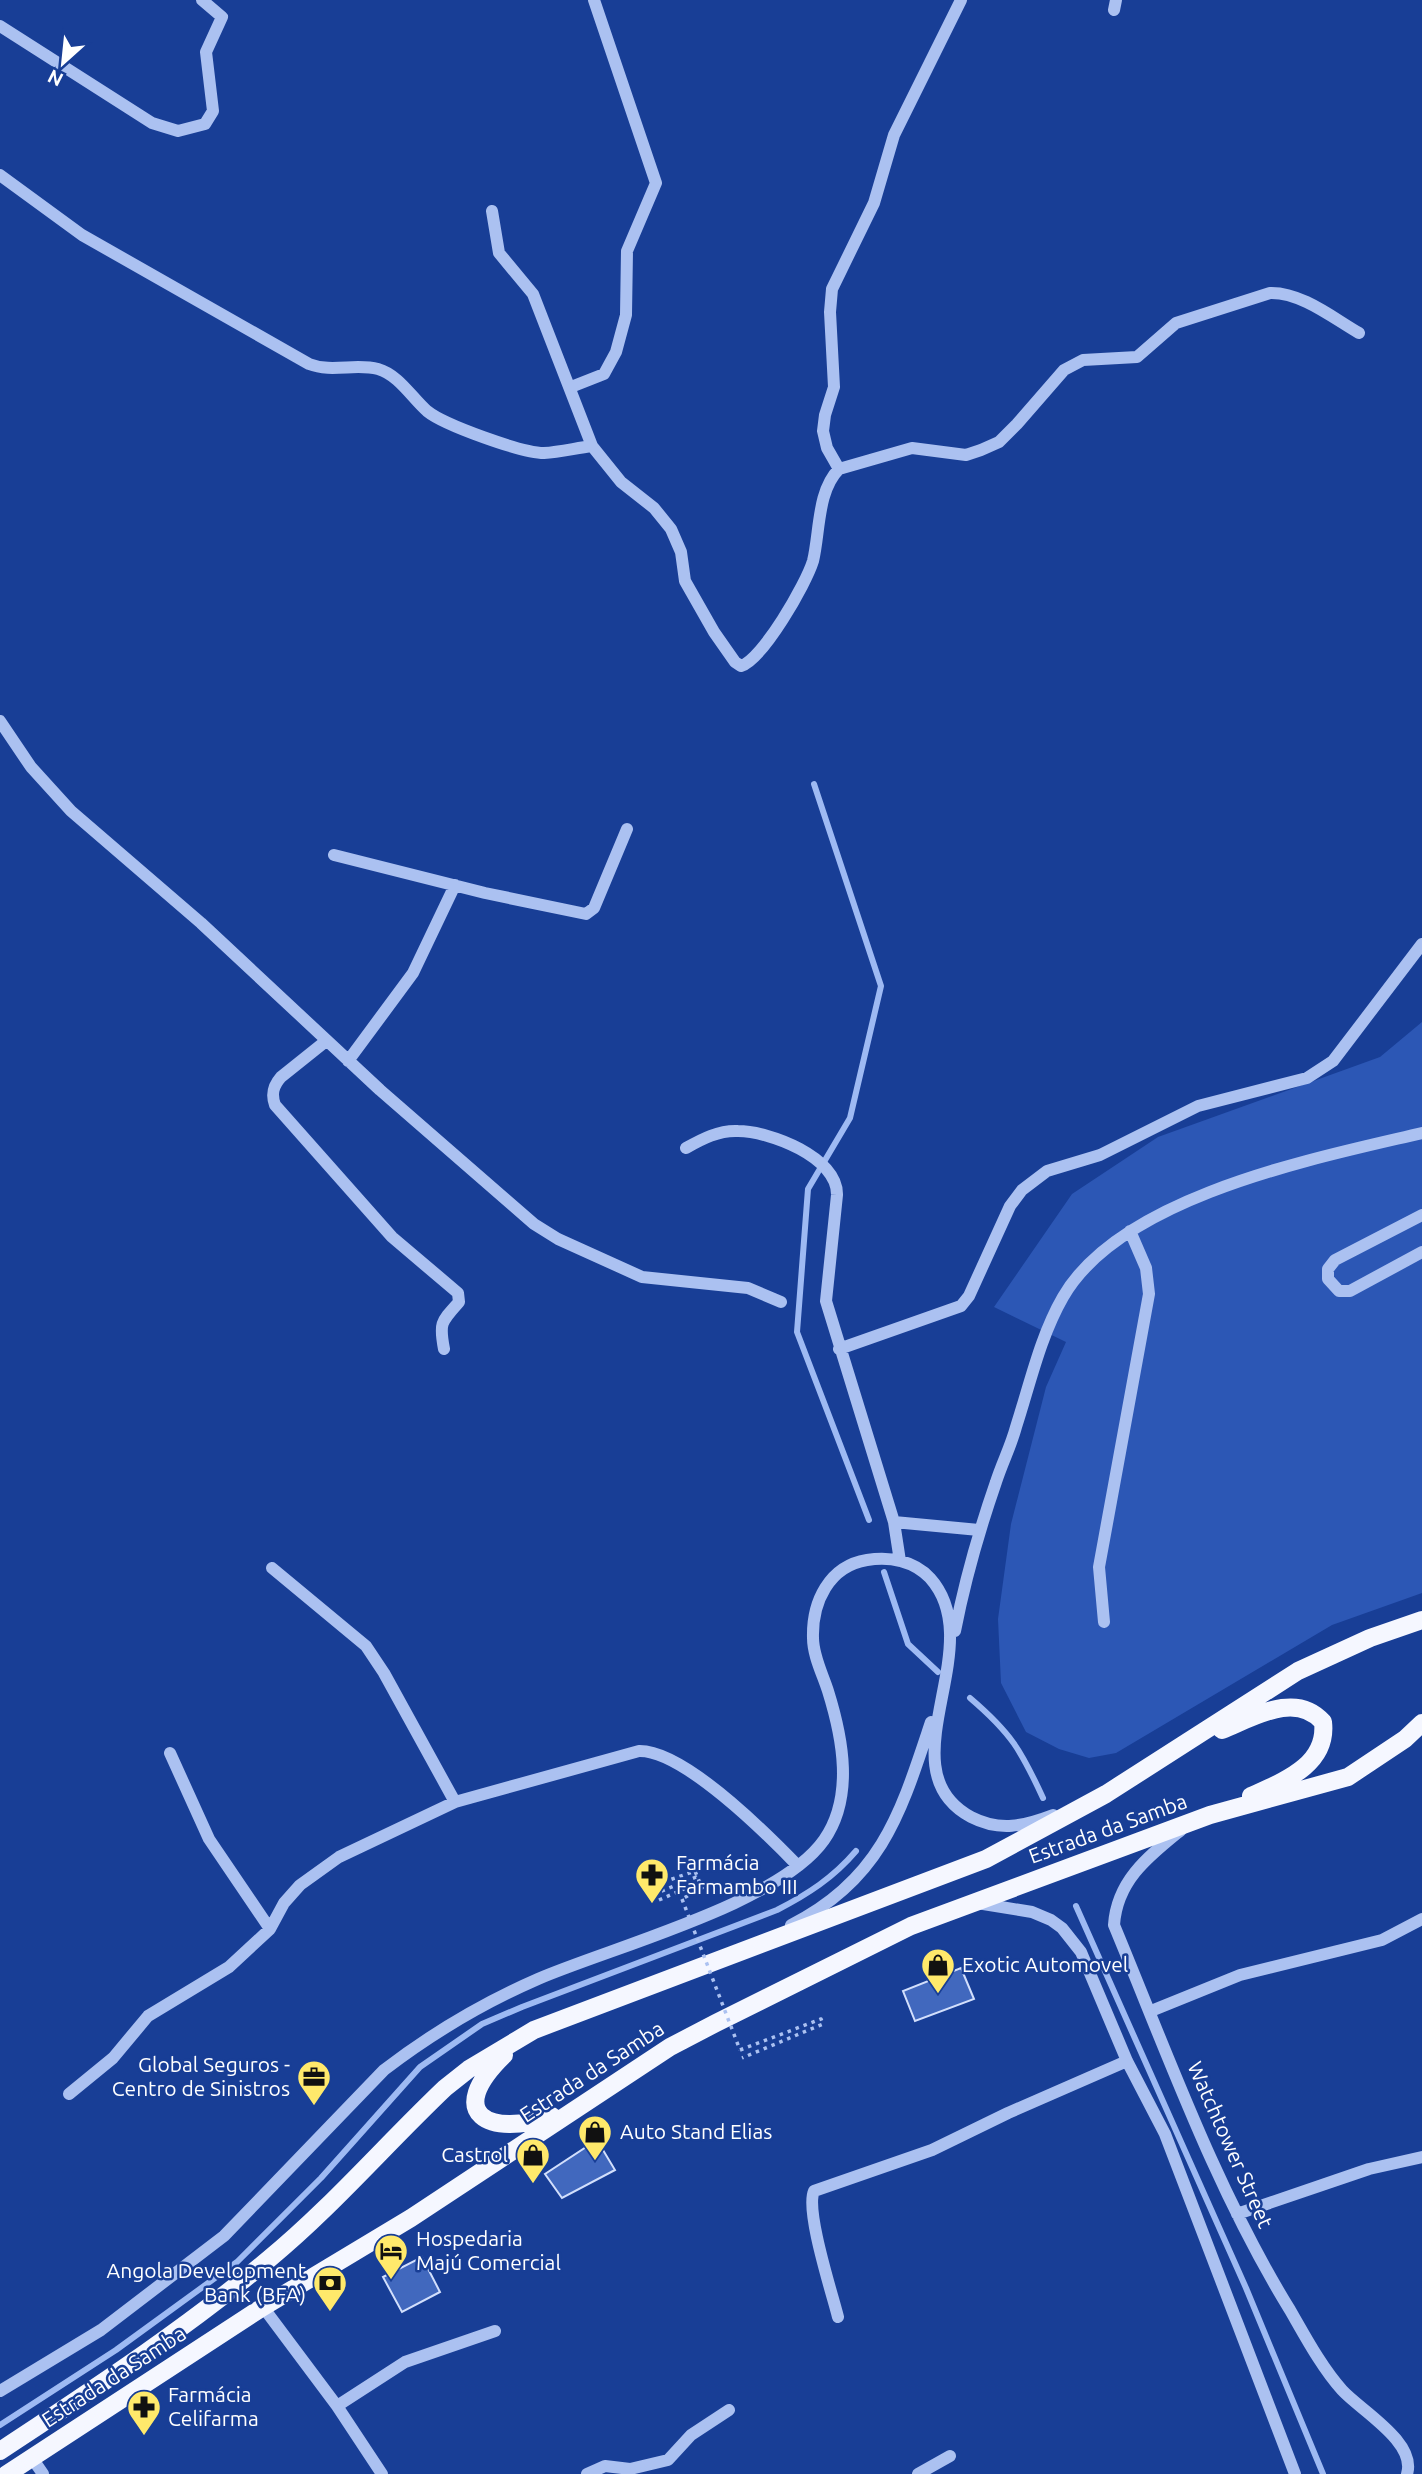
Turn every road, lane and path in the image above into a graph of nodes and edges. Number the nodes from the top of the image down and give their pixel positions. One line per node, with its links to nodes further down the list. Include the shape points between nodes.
1 (202, 0): 4 (street, via 223,20 205,57 213,111 205,124 178,131 152,123)
2 (594, 0): 8 (street, via 656,183 627,251 626,315 616,352 604,374)
3 (961, 0): 10 (street, via 894,135 874,203 832,289 834,387 823,431)
4 (0, 26)
5 (0, 175): 9 (street, via 82,235 309,364 321,369 378,369 395,378 446,423 514,446 543,453)
6 (492, 211): 8 (street, via 499,253 533,294)
7 (1359, 333): 10 (street, via 1296,297 1270,293 1176,324 1137,357 1083,360 1064,370 999,442 981,450 966,455 912,448)
8 (571, 387): 9 (street)
9 (592, 446): 10 (street, via 621,482 654,508 671,529 681,552 685,581 714,632 741,666 756,657 810,568 826,490)
10 (839, 469)
11 (0, 720): 16 (street, via 31,767 71,811 201,923)
12 (627, 829): 14 (street, via 594,908 586,914)
13 (334, 855): 14 (street)
14 (455, 886): 17 (street, via 413,973)
15 (1422, 944): 25 (street, via 1321,1071 1198,1107 1100,1155 1047,1171 1010,1206 961,1306)
16 (326, 1041): 17 (street); 24 (street, via 281,1077 272,1098 391,1237 458,1293 459,1303 440,1327)
17 (348, 1061): 23 (street, via 480,1179 558,1239 642,1277 748,1288)
18 (1421, 1135): 21 (street, via 1272,1170 1200,1197)
19 (686, 1147): 25 (street, via 712,1134 736,1130 758,1134 812,1154 834,1180 837,1195 826,1301)
20 (1422, 1215): 22 (street, via 1335,1260 1328,1279 1339,1291 1350,1291)
21 (1130, 1231): 27 (street, via 1082,1270 1063,1296); 31 (street, via 1146,1268 1149,1294 1099,1567)
22 (1422, 1252)
23 (781, 1302)
24 (444, 1349)
25 (839, 1349): 26 (street)
26 (894, 1522): 27 (street); 28 (street)
27 (979, 1530): 32 (street)
28 (900, 1561): 32 (street, Estrada da Samba, via 926,1574 943,1596); 41 (street, via 855,1563 826,1585 818,1599 813,1640 842,1752 841,1804 822,1843)
29 (272, 1568): 38 (street, via 366,1646)
30 (1422, 1620): 35 (main road, via 1298,1671)
31 (1104, 1622)
32 (952, 1645): 33 (street, Estrada da Samba)
33 (943, 1686): 37 (street, Estrada da Samba, via 934,1738 937,1777 949,1799 964,1813 993,1826 1021,1826); 46 (street, Estrada da Samba, via 901,1812 880,1849 858,1875 815,1911)
34 (1422, 1723): 39 (main road, via 1348,1777)
35 (1179, 1747): 37 (main road, Estrada da Samba); 39 (main road, via 1287,1706 1309,1710 1323,1723 1323,1745 1311,1763)
36 (170, 1753): 45 (street, via 209,1839)
37 (1106, 1794): 46 (main road, Estrada da Samba, via 1011,1847 948,1875)
38 (455, 1802): 41 (street, via 606,1759 654,1752 672,1760 741,1812); 45 (street, via 339,1857 300,1885)
39 (1210, 1815): 40 (main road, Estrada da Samba)
40 (1192, 1822): 43 (main road, Estrada da Samba); 47 (street, Watchtower Street, via 1136,1870 1122,1888 1115,1908 1114,1925)
41 (798, 1866): 58 (street, via 754,1893 681,1925 538,1979 414,2047 376,2078 224,2236 101,2330)
42 (659, 1900): 49 (path, bridge, via 700,1882 696,1877 657,1893 655,1885 695,1871 702,1888 682,1899 740,2050 821,2019 823,2024)
43 (974, 1903): 50 (street, via 1032,1912 1062,1928 1081,1952); 52 (main road, Estrada da Samba, via 900,1932 716,2023)
44 (1422, 1919): 47 (street, via 1382,1940 1240,1975)
45 (270, 1929): 51 (street, via 229,1967 148,2015 113,2058)
46 (740, 1951): 48 (main road, Estrada da Samba)
47 (1151, 2011): 54 (street, Watchtower Street)
48 (534, 2030): 52 (main road, via 483,2077 474,2099 478,2110 490,2122 518,2126); 61 (main road, Estrada da Samba, via 445,2088 299,2232 222,2298)
49 (742, 2058)
50 (1127, 2061): 56 (street, via 932,2150 814,2191 810,2199 814,2222); 69 (street, via 1165,2134)
51 (69, 2094)
52 (578, 2106): 55 (main road, Estrada da Samba, via 411,2218)
53 (1422, 2157): 54 (street, via 1369,2169)
54 (1237, 2214): 70 (street, Watchtower Street, via 1289,2309 1341,2390 1402,2447)
55 (263, 2307): 59 (street); 63 (main road, Estrada da Samba)
56 (838, 2317)
57 (495, 2330): 59 (street, via 405,2362)
58 (0, 2391)
59 (337, 2406): 66 (street)
60 (729, 2410): 67 (street, via 691,2435 668,2460 630,2469 605,2466)
61 (0, 2451)
62 (950, 2456): 68 (street)
63 (32, 2458): 64 (main road, Estrada da Samba); 65 (street)
64 (7, 2474)
65 (43, 2474)
66 (382, 2474)
67 (587, 2474)
68 (918, 2474)
69 (1295, 2474)
70 (1407, 2474)

